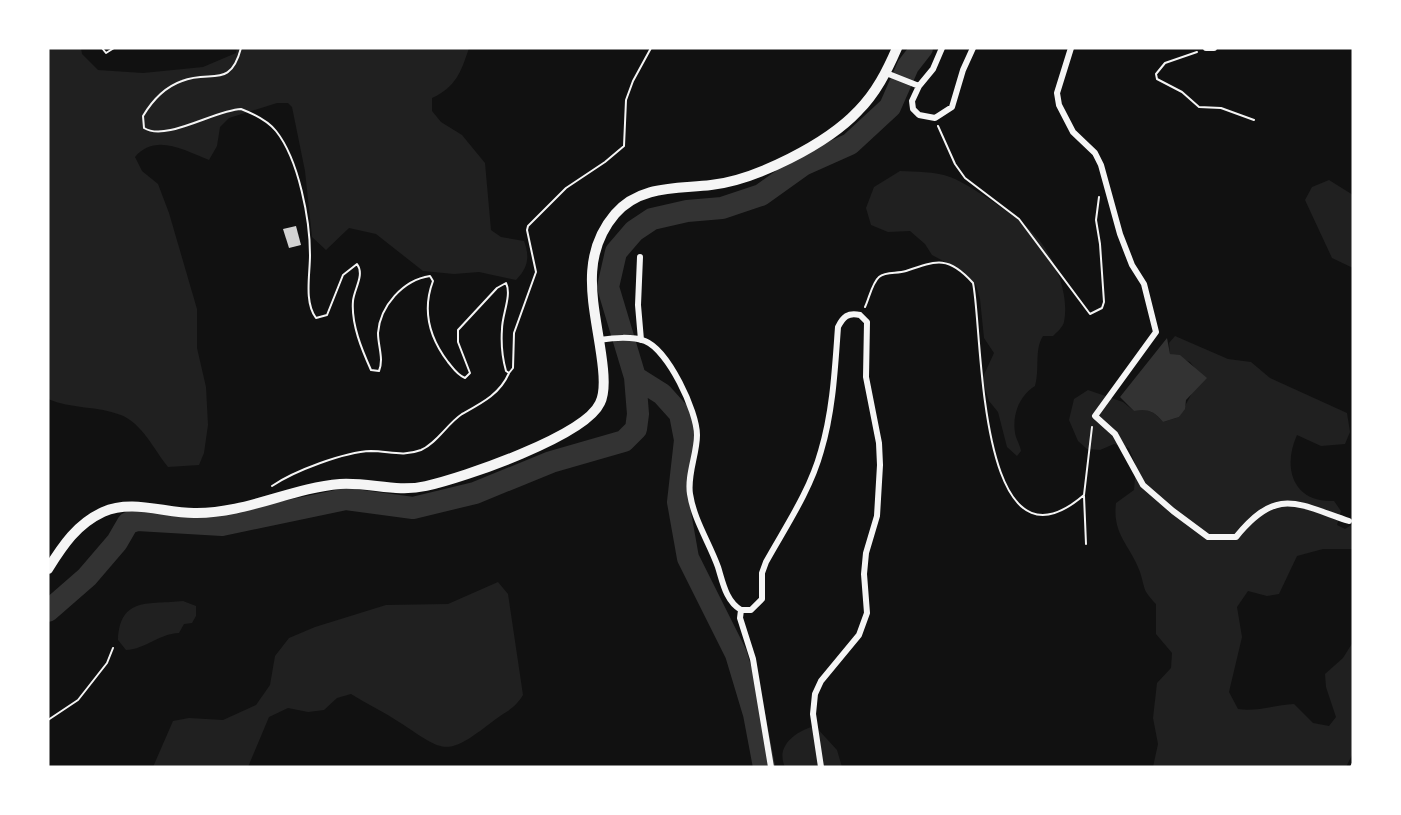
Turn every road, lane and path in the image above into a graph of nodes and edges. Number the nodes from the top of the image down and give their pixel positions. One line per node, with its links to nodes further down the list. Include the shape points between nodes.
1 (102, 48): 2 (path, via 103,53)
2 (114, 48)
3 (241, 48): 20 (path, via 237,65 223,75 180,81 159,95 143,116 144,128 165,131 241,108 271,125 285,148 303,195 310,253 310,310 316,318 327,315 343,275 357,264 359,279 353,295 353,318 371,370 379,371 381,366 378,334 389,302 412,282 430,276 433,281 427,312 432,334 454,369 465,378 470,373 458,342 458,330 490,294 506,283 501,345)
4 (651, 48): 20 (path, via 626,100 624,146 566,188 528,226 536,272 514,333 514,362)
5 (897, 48): 11 (main road)
6 (942, 48): 12 (street, via 933,69)
7 (974, 48): 13 (street, via 952,107)
8 (1071, 48): 15 (street, via 1057,93 1059,105 1073,132 1095,153)
9 (1214, 48): 10 (street)
10 (1203, 49): 14 (path, via 1165,63 1156,74 1157,79 1182,92 1198,107 1221,108)
11 (891, 75): 12 (street); 18 (main road, via 844,125 779,164 735,180 659,189 634,198 616,214 594,254 590,278)
12 (917, 85): 13 (street, via 913,109 919,115)
13 (935, 118): 15 (path, via 965,178 1020,219 1090,314 1097,313 1104,302 1096,220)
14 (1254, 120)
15 (1104, 180): 21 (street, via 1120,234 1144,284 1156,332)
16 (640, 257): 19 (street)
17 (860, 315): 22 (path, via 882,274 904,272 926,262 954,265 964,272 973,283 976,297 985,412 1005,485 1014,499 1037,514 1059,511); 27 (street, via 850,314 838,327 821,453 802,499 766,562 762,599 756,607); 31 (street, via 868,327 866,377 879,442 877,516 866,553 865,625 815,694 813,714)
18 (599, 340): 19 (street); 23 (main road, via 604,382 601,403 565,434 427,486 399,490 342,484)
19 (641, 340): 27 (street, via 667,364 693,411 697,435 690,492 728,598)
20 (509, 373): 23 (path, via 497,392 448,425 429,446 399,455 371,451 312,468 273,485)
21 (1095, 416): 22 (path); 24 (street, via 1115,434 1143,485 1208,537 1236,537 1254,516 1279,503 1295,503)
22 (1084, 495): 25 (path)
23 (262, 502): 26 (main road, via 227,511 194,513 129,505 105,511 77,528)
24 (1349, 521)
25 (1086, 544)
26 (48, 569)
27 (741, 610): 30 (street)
28 (113, 648): 29 (path, via 107,663 78,700)
29 (48, 720)
30 (771, 767)
31 (821, 767)

